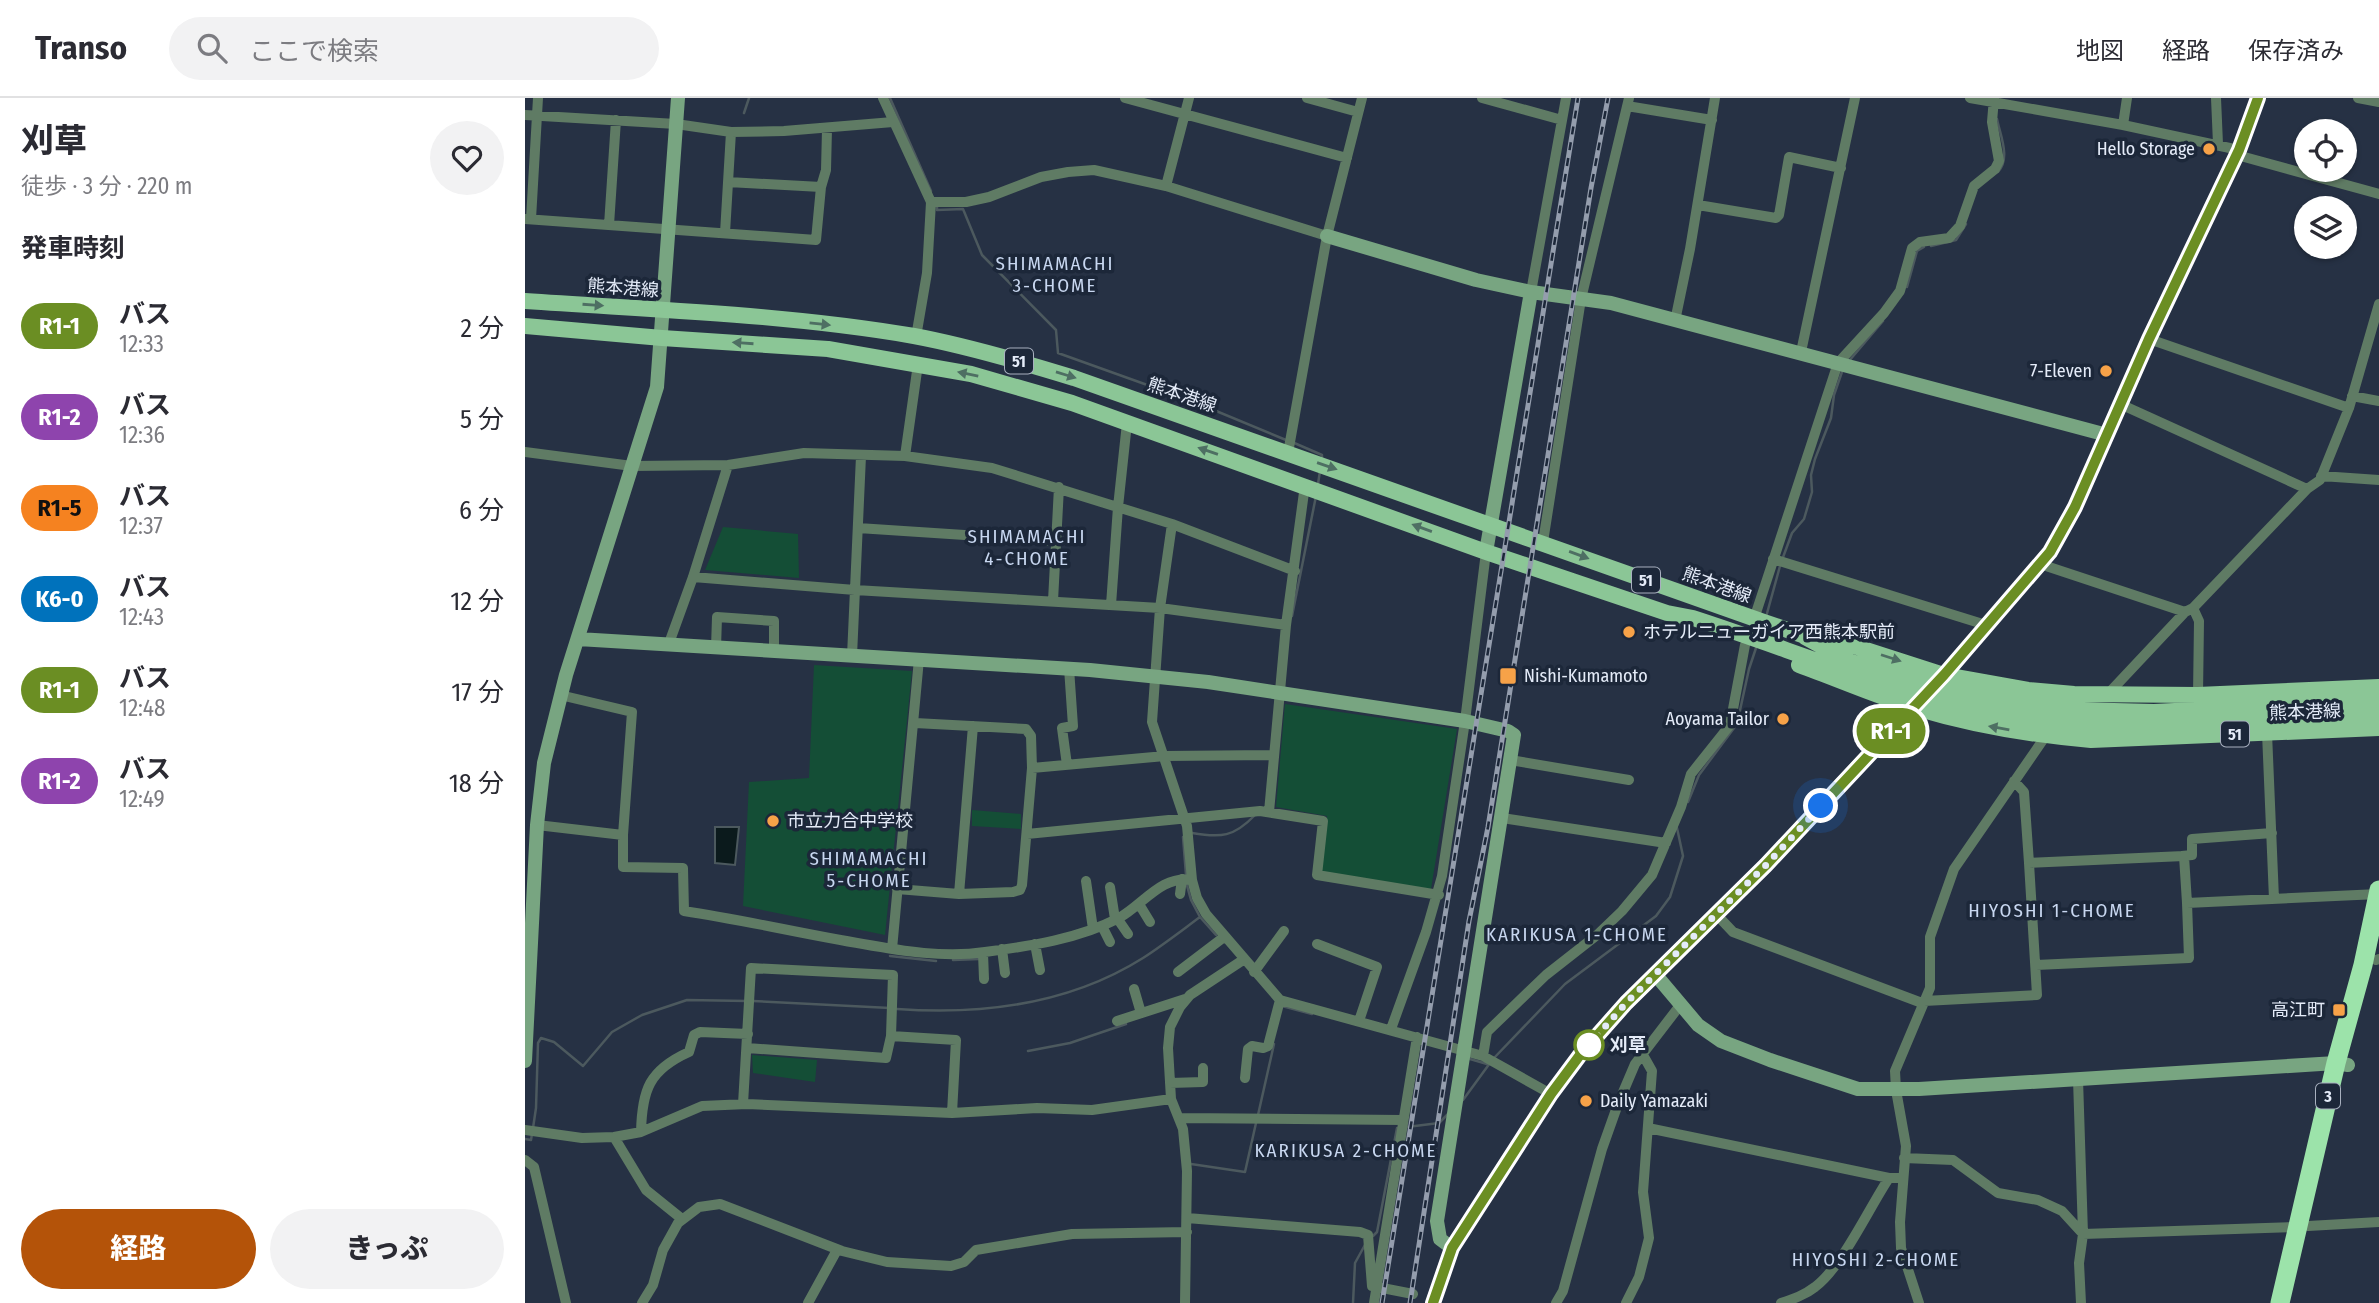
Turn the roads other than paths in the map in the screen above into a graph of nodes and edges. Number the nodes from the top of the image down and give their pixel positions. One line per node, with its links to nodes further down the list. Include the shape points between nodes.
1 (538, 98): 23 (street)
2 (678, 98): 28 (street)
3 (883, 98): 27 (street)
4 (1125, 98): 18 (street)
5 (1189, 98): 22 (street)
6 (1307, 98): 21 (street)
7 (1361, 98): 21 (street)
8 (1482, 98): 25 (street)
9 (1566, 98): 25 (street)
10 (1716, 98): 26 (street)
11 (1855, 98): 35 (street)
12 (1971, 98): 17 (street)
13 (2127, 98): 29 (street)
14 (2216, 98): 32 (street)
15 (2258, 98): 33 (street)
16 (2358, 98): 20 (street)
17 (1993, 100): 29 (street); 58 (street, via 1992,122 1999,152 1995,169 1974,186 1960,226 1949,238 1920,242 1912,248 1900,291)
18 (1149, 101): 22 (street)
19 (1628, 102): 26 (street); 48 (street)
20 (2379, 102)
21 (1357, 113): 34 (street)
22 (1185, 114): 34 (street); 37 (street)
23 (531, 115): 24 (street); 42 (street)
24 (615, 120): 28 (street); 43 (street)
25 (1562, 120): 47 (street)
26 (1712, 121): 41 (street)
27 (893, 122): 30 (street); 40 (street)
28 (676, 124): 31 (street); 44 (street)
29 (2123, 125): 32 (street)
30 (827, 128): 31 (street); 38 (street, via 827,170)
31 (731, 132): 36 (street)
32 (2218, 144): 33 (street)
33 (2238, 152): 39 (street); 56 (street)
34 (1347, 158): 46 (street)
35 (1841, 169): 41 (street, via 1789,157 1776,218); 57 (street)
36 (728, 182): 38 (street); 45 (street)
37 (1166, 186): 40 (street, via 1094,170 1041,177 966,202); 46 (street)
38 (821, 187): 45 (street, via 817,240)
39 (2379, 194)
40 (930, 202): 54 (street, via 927,272)
41 (1698, 205): 52 (street)
42 (528, 219): 43 (street)
43 (609, 225): 44 (street)
44 (670, 229): 45 (street); 51 (street)
45 (725, 233)
46 (1327, 236): 47 (street); 67 (street)
47 (1531, 292): 48 (street); 79 (street)
48 (1581, 299): 52 (street); 82 (street)
49 (525, 301): 51 (main road, 熊本港線 / 51, one-way to 51)
50 (2379, 304): 60 (street)
51 (663, 310): 54 (main road, 熊本港線 / 51, one-way to 54); 55 (street)
52 (1675, 321): 57 (street)
53 (525, 326): 55 (main road, 熊本港線 / 51)
54 (916, 337): 67 (main road, 熊本港線 / 51, one-way to 67, via 1074,377)
55 (662, 338): 59 (main road, 熊本港線 / 51, one-way to 55, via 828,349); 71 (street, via 657,387)
56 (2149, 339): 62 (street); 63 (street)
57 (1801, 352): 58 (street)
58 (1838, 363): 65 (street); 84 (street)
59 (918, 365): 64 (main road, 熊本港線 / 51, one-way to 59, via 1022,388); 69 (street)
60 (2352, 396): 61 (street); 63 (street)
61 (2379, 401)
62 (2120, 404): 65 (street); 76 (street)
63 (2349, 408): 72 (street)
64 (1127, 423): 74 (main road, 熊本港線 / 51, one-way to 64); 77 (street)
65 (2107, 435): 85 (street, via 2075,507)
66 (525, 452): 71 (street)
67 (1288, 453): 79 (main road, 熊本港線 / 51, one-way to 79)
68 (861, 456): 69 (street); 70 (street, via 804,453); 80 (street)
69 (905, 456): 75 (street, via 992,468)
70 (728, 465): 71 (street); 87 (street)
71 (632, 466): 97 (street)
72 (2321, 476): 73 (street); 76 (street)
73 (2379, 480)
74 (1305, 485): 83 (main road, 熊本港線 / 51, one-way to 74); 86 (street)
75 (1059, 487): 77 (street); 81 (street)
76 (2307, 489): 92 (street)
77 (1118, 507): 78 (street); 90 (street)
78 (1172, 524): 86 (street); 91 (street)
79 (1491, 524): 82 (main road, 熊本港線 / 51); 83 (street)
80 (857, 528): 81 (street); 88 (street)
81 (1056, 541): 89 (street)
82 (1543, 542): 94 (main road, 熊本港線 / 51, one-way to 94)
83 (1486, 552): 93 (main road, 熊本港線 / 51); 115 (street)
84 (1773, 559): 94 (street); 96 (street)
85 (2040, 565): 92 (street); 96 (street)
86 (1295, 571): 95 (street)
87 (693, 577): 88 (street); 99 (street)
88 (855, 590): 89 (street); 102 (street)
89 (1053, 601): 90 (street)
90 (1111, 605): 91 (street)
91 (1160, 608): 95 (street); 105 (street)
92 (2189, 610): 110 (street); 111 (street, via 2199,621)
93 (1667, 613): 98 (main road, 熊本港線 / 51); 107 (main road, 熊本港線 / 51)
94 (1754, 619): 107 (main road, 熊本港線 / 51, one-way to 107, via 1819,636)
95 (1286, 625): 108 (street)
96 (1986, 625): 107 (street)
97 (577, 639): 99 (street); 109 (street)
98 (1745, 645): 107 (main road, 熊本港線 / 51); 135 (street, via 1730,724 1691,774)
99 (668, 646): 100 (street)
100 (716, 648): 101 (street); 101 (street, via 717,617 774,621)
101 (774, 651): 102 (street)
102 (852, 656): 103 (street)
103 (919, 659): 104 (street); 116 (street)
104 (1069, 668): 105 (street); 124 (street, via 1073,726 1062,728)
105 (1154, 676): 108 (street); 122 (street, via 1151,722)
106 (2379, 687): 111 (main road, 熊本港線 / 51)
107 (1928, 691): 110 (main road, 熊本港線 / 51); 114 (main road, 熊本港線 / 51, via 2083,711); 120 (main road, 熊本港線 / 51, one-way to 107, via 1975,724); 150 (street)
108 (1280, 693): 115 (street); 121 (street)
109 (560, 695): 131 (street, via 544,763); 134 (street, via 632,712)
110 (2106, 695): 111 (main road, 熊本港線 / 51)
111 (2198, 695)
112 (2379, 701): 114 (main road, 熊本港線 / 51)
113 (2379, 714): 114 (main road, 熊本港線 / 51)
114 (2215, 716)
115 (1465, 721): 123 (street, via 1514,735); 146 (street)
116 (915, 723): 117 (street); 141 (street)
117 (973, 726): 125 (street, via 1026,729 1031,736); 144 (street)
118 (2379, 728): 119 (main road, 熊本港線 / 51)
119 (2267, 733): 120 (main road, 熊本港線 / 51, via 2091,740); 132 (street)
120 (2045, 737): 127 (street)
121 (1274, 755): 122 (street); 128 (street)
122 (1165, 756): 124 (street); 129 (street)
123 (1510, 760): 126 (street); 130 (street)
124 (1067, 765): 125 (street)
125 (1033, 768): 133 (street)
126 (1629, 780)
127 (2014, 780): 137 (street, via 2024,792); 176 (street, via 1954,869 1933,923 1930,988)
128 (1269, 812): 129 (street); 146 (street, via 1323,821 1317,875)
129 (1184, 817): 133 (street); 138 (street)
130 (1502, 818): 135 (street); 186 (street)
131 (537, 825): 134 (street); 142 (street)
132 (2272, 833): 136 (street, via 2192,839 2192,855); 147 (street)
133 (1027, 834): 144 (street, via 1020,890)
134 (623, 835): 160 (street, via 623,867 683,868 684,911)
135 (1666, 843): 188 (street, via 1652,875 1622,911 1487,1032)
136 (2182, 856): 137 (street); 148 (street)
137 (2029, 863): 165 (street)
138 (1187, 880): 145 (street); 149 (street, via 1165,883); 156 (street)
139 (1086, 881): 153 (street)
140 (1110, 887): 151 (street)
141 (897, 889): 144 (street); 160 (street)
142 (529, 893): 173 (street)
143 (2379, 893): 147 (street); 190 (highway, 3)
144 (958, 894)
145 (1180, 894)
146 (1439, 895): 181 (street)
147 (2274, 899): 148 (street)
148 (2187, 903): 165 (street, via 2189,958)
149 (1139, 904): 151 (street); 152 (street)
150 (1716, 914): 170 (street); 176 (street, via 1733,932)
151 (1116, 919): 153 (street); 155 (street)
152 (1150, 922)
153 (1097, 928): 157 (street); 158 (street)
154 (1284, 931): 168 (street)
155 (1128, 934)
156 (1224, 937): 164 (street); 167 (street)
157 (1110, 942)
158 (1035, 944): 161 (street); 166 (street)
159 (1317, 944): 180 (street, via 1377,967)
160 (892, 949): 162 (street)
161 (1002, 950): 162 (street); 169 (street)
162 (983, 953): 171 (street)
163 (2378, 955): 190 (highway, 3)
164 (1243, 960): 168 (street); 174 (street)
165 (2036, 965): 176 (street, via 2037,995)
166 (1040, 970)
167 (1178, 972)
168 (1254, 972): 175 (street)
169 (1005, 973)
170 (1655, 974): 177 (street); 196 (street)
171 (984, 979)
172 (1134, 989): 178 (street)
173 (527, 997): 189 (street)
174 (1185, 999): 178 (street); 194 (street, via 1170,1027)
175 (1280, 1000): 180 (street); 192 (street, via 1268,1046 1248,1048)
176 (1923, 1002): 195 (street, via 1895,1071)
177 (1681, 1004): 187 (street); 195 (street, via 1698,1025 1721,1041 1858,1089)
178 (1141, 1013): 179 (street)
179 (1117, 1021)
180 (1359, 1021): 181 (street)
181 (1391, 1029): 184 (street)
182 (748, 1034): 183 (street, via 751,968 893,975); 185 (street); 204 (street, via 694,1035 689,1052 669,1061 646,1090)
183 (891, 1036): 185 (street, via 886,1058); 199 (street, via 956,1040)
184 (1417, 1037): 186 (street); 201 (street)
185 (747, 1048): 198 (street)
186 (1463, 1050): 188 (street); 216 (street, via 1437,1221 1440,1239)
187 (1643, 1055): 202 (street, via 1652,1071); 226 (street, via 1635,1064 1602,1149)
188 (1483, 1056): 196 (street)
189 (525, 1061)
190 (2342, 1064): 193 (street); 213 (highway, 3)
191 (1203, 1068): 194 (street, via 1203,1082)
192 (1245, 1078)
193 (2078, 1079): 195 (street); 215 (street)
194 (1170, 1083): 197 (street)
195 (1896, 1090): 206 (street)
196 (1551, 1094): 216 (street)
197 (1171, 1099): 199 (street, via 1091,1110); 200 (street)
198 (743, 1104): 199 (street); 204 (street, via 700,1106)
199 (952, 1113)
200 (1179, 1118): 201 (street); 210 (street, via 1187,1171)
201 (1402, 1120): 218 (street)
202 (1647, 1128): 208 (street); 227 (street, via 1643,1192 1649,1238 1639,1277)
203 (525, 1130): 205 (street, via 582,1138)
204 (641, 1132): 205 (street)
205 (614, 1137): 211 (street, via 646,1191)
206 (1905, 1158): 209 (street); 215 (street, via 1953,1160 1998,1193 2038,1200 2062,1211)
207 (525, 1160): 220 (street, via 534,1167)
208 (1889, 1178): 209 (street); 228 (street, via 1835,1268 1818,1286)
209 (1902, 1178): 229 (street, via 1901,1248)
210 (1187, 1218): 214 (street); 218 (street, via 1360,1232 1367,1235 1372,1286)
211 (682, 1219): 217 (street, via 699,1207 720,1204); 221 (street, via 663,1250 653,1285)
212 (2379, 1222): 213 (street)
213 (2303, 1226): 215 (street); 231 (highway, 3); 232 (highway, 3)
214 (1187, 1232): 217 (street, via 1072,1234 988,1247 951,1266 887,1262); 223 (street)
215 (2083, 1234): 230 (street)
216 (1452, 1248): 225 (street)
217 (837, 1250): 222 (street)
218 (1377, 1288): 219 (street); 224 (street)
219 (1413, 1294)
220 (566, 1303)
221 (642, 1303)
222 (808, 1303)
223 (1185, 1303)
224 (1374, 1303)
225 (1433, 1303)
226 (1556, 1303)
227 (1626, 1303)
228 (1780, 1303)
229 (1919, 1303)
230 (2081, 1303)
231 (2280, 1303)
232 (2291, 1303)

